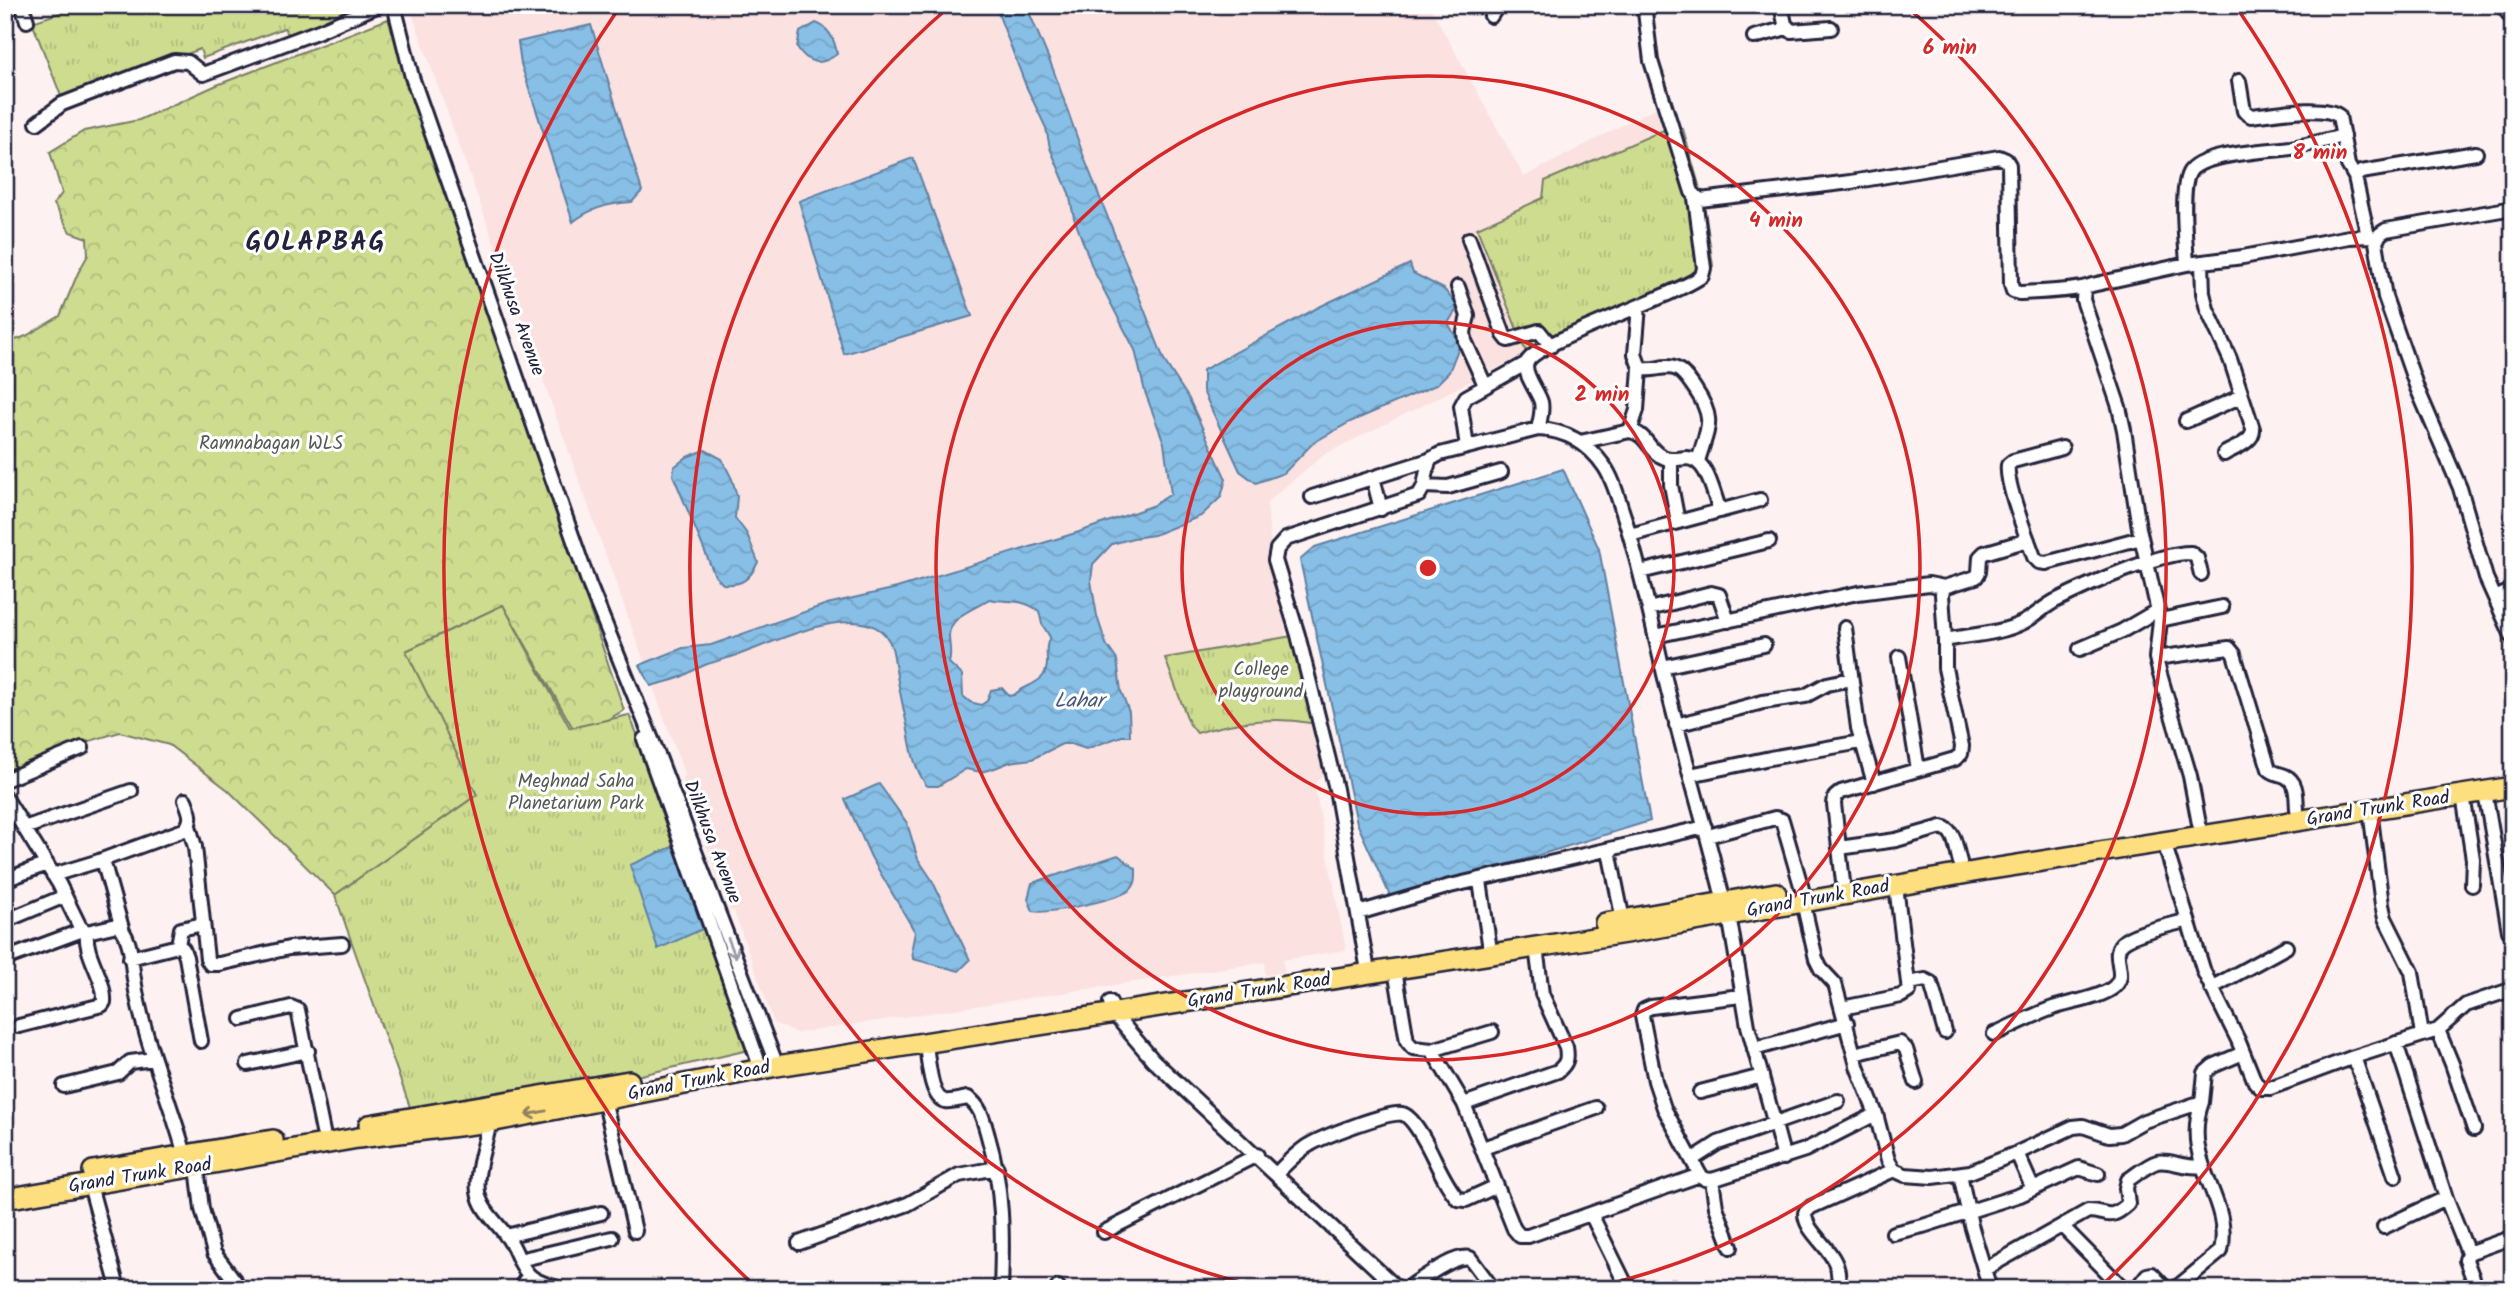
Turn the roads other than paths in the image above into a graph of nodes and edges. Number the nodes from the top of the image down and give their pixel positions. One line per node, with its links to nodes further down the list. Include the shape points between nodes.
1 (22, 5): 8 (street)
2 (379, 5): 13 (street, via 203,74 188,62 174,61 62,104)
3 (394, 5): 148 (street, Dilkhusa Avenue, via 411,77 609,634 607,643 653,753)
4 (1648, 5): 17 (street, via 1651,61)
5 (1781, 5): 9 (street)
6 (2502, 5): 7 (street)
7 (2513, 20)
8 (27, 21)
9 (1787, 28): 10 (street); 11 (street)
10 (1831, 28)
11 (1754, 37)
12 (2239, 81): 14 (street, via 2246,114 2333,111 2339,116)
13 (37, 123)
14 (2343, 135): 16 (street); 22 (street, via 2214,159 2190,170 2185,224)
15 (2476, 153): 16 (street, via 2361,172)
16 (2355, 177): 19 (street)
17 (1695, 198): 24 (street, via 1851,182 1999,157 2009,165 2013,291); 25 (street, via 1702,276)
18 (2513, 208): 19 (street, via 2386,230)
19 (2373, 237): 21 (street); 58 (street, via 2385,297 2460,488)
20 (1469, 239): 26 (street, via 1504,335 1514,340 1539,331)
21 (2202, 263): 22 (street); 30 (street, via 2207,309)
22 (2188, 264): 24 (street)
23 (1458, 287): 29 (street, via 1468,316 1465,341)
24 (2084, 289): 50 (street, via 2083,300 2119,407)
25 (1639, 306): 26 (street); 28 (street, via 1635,354)
26 (1551, 346): 27 (street)
27 (1527, 363): 29 (street); 32 (street, via 1541,400)
28 (1640, 368): 33 (street, via 1637,410); 40 (street, via 1648,372 1677,369 1704,403 1709,423)
29 (1485, 385): 35 (street, via 1461,406)
30 (2242, 396): 31 (street); 37 (street, via 2253,434)
31 (2186, 421)
32 (1538, 429): 34 (street, via 1552,429); 35 (street)
33 (1630, 431): 34 (street); 39 (street)
34 (1580, 442): 49 (street, via 1606,468)
35 (1467, 447): 38 (street)
36 (2062, 448): 51 (street, via 2008,466)
37 (2224, 454)
38 (1429, 460): 42 (street); 43 (street)
39 (1671, 460): 40 (street); 48 (street)
40 (1698, 461): 47 (street)
41 (1501, 472): 43 (street, via 1448,487)
42 (1373, 478): 44 (street); 46 (street)
43 (1424, 486): 46 (street, via 1419,495)
44 (1312, 497)
45 (1760, 500): 47 (street)
46 (1381, 509): 107 (street, via 1286,539 1275,560 1336,789)
47 (1720, 511): 48 (street)
48 (1678, 522): 49 (street)
49 (1630, 535): 54 (street)
50 (2141, 538): 51 (street, via 2046,563 2034,556); 53 (street)
51 (2028, 540): 56 (street, via 1984,553 1976,577)
52 (1769, 541): 54 (street)
53 (2146, 562): 55 (street, via 2191,553); 61 (street); 66 (street, via 2055,601 2008,628)
54 (1640, 572): 60 (street)
55 (2201, 574)
56 (1944, 587): 62 (street, via 1929,584 1858,593); 66 (street)
57 (2513, 590): 58 (street)
58 (2495, 598): 65 (street)
59 (2222, 607): 61 (street)
60 (1649, 609): 62 (street, via 1711,593 1719,595); 64 (street)
61 (2159, 615): 68 (street); 70 (street)
62 (1728, 621): 64 (street)
63 (1845, 628): 72 (street)
64 (1655, 636): 71 (street)
65 (2513, 638)
66 (1945, 640): 76 (street, via 1945,668 1961,754)
67 (1764, 645): 71 (street)
68 (2080, 649)
69 (1899, 657): 76 (street)
70 (2156, 657): 87 (street, via 2228,648 2234,654 2269,769 2295,785); 89 (street)
71 (1662, 667): 73 (street)
72 (1851, 679): 73 (street, via 1827,684 1805,696); 74 (street)
73 (1676, 725): 78 (street)
74 (1861, 742): 78 (street); 80 (street)
75 (82, 748): 79 (street)
76 (1918, 769): 80 (street)
77 (2513, 774): 87 (main road, Grand Trunk Road)
78 (1690, 775): 92 (street)
79 (5, 780)
80 (1874, 783): 94 (street, via 1835,797)
81 (2513, 788): 83 (main road, Grand Trunk Road)
82 (131, 791): 91 (street)
83 (2485, 792): 84 (main road, Grand Trunk Road); 114 (street)
84 (2463, 795): 88 (main road, Grand Trunk Road); 102 (street, via 2473,859)
85 (5, 797): 91 (street)
86 (185, 800): 90 (street)
87 (2297, 809): 89 (main road, Grand Trunk Road)
88 (2370, 810): 93 (main road, Grand Trunk Road); 137 (street, via 2385,918 2412,972)
89 (2199, 824): 97 (main road, Grand Trunk Road)
90 (189, 826): 96 (street); 111 (street)
91 (24, 828): 98 (street)
92 (1706, 831): 95 (street); 104 (street, via 1782,820); 106 (street)
93 (2164, 842): 103 (main road, Grand Trunk Road); 109 (street)
94 (1839, 848): 97 (street, via 1896,840 1942,827 1952,834); 101 (street)
95 (1609, 851): 100 (street); 108 (street)
96 (99, 861): 98 (street); 112 (street, via 107,871)
97 (1960, 862): 101 (main road, Grand Trunk Road)
98 (50, 869): 99 (street); 105 (street)
99 (5, 880)
100 (1479, 881): 107 (street); 115 (street)
101 (1843, 882): 104 (main road, Grand Trunk Road)
102 (2472, 885)
103 (1896, 886): 104 (main road, Grand Trunk Road); 124 (street)
104 (1802, 895): 106 (main road, Grand Trunk Road); 129 (street, via 1816,959 1835,984)
105 (65, 896): 110 (street); 113 (street)
106 (1726, 908): 108 (main road, Grand Trunk Road); 118 (main road, Grand Trunk Road); 127 (street)
107 (1358, 913): 122 (street)
108 (1623, 920): 115 (main road, Grand Trunk Road)
109 (2188, 920): 125 (street); 136 (street, via 2126,939 2118,953 2121,977 2108,991)
110 (5, 921)
111 (203, 924): 116 (street, via 207,959 214,965 289,948); 117 (street, via 181,929)
112 (122, 929): 113 (street, via 112,924); 120 (street)
113 (85, 931): 121 (street); 132 (street, via 104,1003)
114 (2513, 936)
115 (1489, 943): 122 (main road, Grand Trunk Road)
116 (342, 944)
117 (178, 945): 120 (street); 138 (street, via 186,957)
118 (1536, 947): 123 (main road, Grand Trunk Road); 157 (street, via 1542,994 1566,1047 1566,1064 1558,1071)
119 (2286, 947): 125 (street)
120 (130, 958): 147 (street)
121 (5, 959)
122 (1367, 964): 128 (main road, Grand Trunk Road)
123 (1395, 970): 128 (main road, Grand Trunk Road); 142 (street, via 1407,1041 1413,1048)
124 (1909, 983): 129 (street, via 1909,991 1902,996); 135 (street, via 1931,983)
125 (2211, 988): 144 (street)
126 (2513, 989): 133 (street, via 2466,1005)
127 (1741, 996): 141 (street); 168 (street, via 1651,1007 1642,1016 1664,1108)
128 (1112, 1008): 140 (main road, Grand Trunk Road); 148 (main road, Grand Trunk Road); 166 (street, via 1153,1060)
129 (1842, 1008): 131 (street)
130 (243, 1019): 143 (street, via 296,1008)
131 (1847, 1023): 141 (street); 145 (street)
132 (19, 1026)
133 (2438, 1030): 137 (street); 162 (street)
134 (1492, 1031): 142 (street)
135 (1945, 1032)
136 (1994, 1034)
137 (2422, 1035): 139 (street)
138 (201, 1041)
139 (2396, 1043): 146 (street); 182 (street)
140 (926, 1044): 148 (main road, Grand Trunk Road); 171 (street, via 935,1092 944,1101 974,1101)
141 (1754, 1049): 150 (street)
142 (1432, 1050): 157 (street)
143 (308, 1051): 149 (street); 163 (street)
144 (2243, 1053): 146 (street, via 2261,1088); 156 (street, via 2205,1073)
145 (1854, 1054): 151 (street, via 1900,1043); 159 (street)
146 (2354, 1057): 176 (street)
147 (154, 1059): 152 (street, via 130,1062 118,1073); 169 (street)
148 (768, 1063): 154 (main road, Grand Trunk Road); 163 (main road, Grand Trunk Road)
149 (248, 1064)
150 (1762, 1076): 153 (street); 161 (street)
151 (1916, 1082)
152 (64, 1086)
153 (1700, 1092)
154 (604, 1099): 160 (main road, Grand Trunk Road, one-way to 160); 189 (street)
155 (1838, 1101): 161 (street)
156 (2202, 1102): 165 (street, via 2144,1121 2121,1134 2073,1127); 170 (street, via 2195,1138)
157 (1464, 1104): 164 (street)
158 (1596, 1108): 164 (street)
159 (1876, 1114): 167 (street); 172 (street)
160 (490, 1122): 169 (main road, Grand Trunk Road); 192 (street, via 478,1195)
161 (1774, 1123): 167 (street); 168 (street, via 1718,1143)
162 (2474, 1129)
163 (323, 1132): 169 (main road, Grand Trunk Road)
164 (1483, 1148): 180 (street)
165 (2017, 1153): 174 (street); 181 (street)
166 (1257, 1155): 173 (street); 190 (street)
167 (1784, 1158): 177 (street)
168 (1693, 1159): 177 (street)
169 (191, 1161): 178 (main road, Grand Trunk Road); 179 (main road, Grand Trunk Road); 202 (street, via 214,1253)
170 (2203, 1166): 187 (street, via 2156,1162 2128,1180 2128,1204 2121,1210 2109,1216 2088,1212); 215 (street, via 2223,1243 2221,1251)
171 (997, 1168): 195 (street, via 960,1175 908,1204); 205 (street)
172 (1894, 1170): 174 (street, via 1933,1177); 210 (street, via 1805,1213 1806,1222 1838,1268)
173 (1276, 1174): 180 (street, via 1320,1139 1401,1113 1409,1117 1458,1199); 206 (street)
174 (1960, 1174): 184 (street)
175 (2098, 1174): 181 (street, via 2079,1168)
176 (2395, 1176)
177 (1706, 1177): 186 (street); 196 (street)
178 (90, 1185): 183 (main road, Grand Trunk Road); 201 (street)
179 (5, 1186)
180 (1497, 1186): 186 (street, via 1520,1236)
181 (2033, 1189): 184 (street)
182 (2446, 1198): 188 (street); 197 (street)
183 (5, 1199)
184 (1967, 1211): 191 (street); 199 (street)
185 (601, 1213): 192 (street)
186 (1591, 1214): 209 (street)
187 (2062, 1226): 199 (street); 212 (street)
188 (2384, 1227)
189 (635, 1231)
190 (1104, 1232)
191 (1893, 1233)
192 (506, 1236): 198 (street)
193 (2513, 1237): 197 (street)
194 (612, 1238): 198 (street)
195 (799, 1243)
196 (1731, 1247)
197 (2468, 1253): 216 (street, via 2466,1260)
198 (519, 1260): 200 (street)
199 (1985, 1269): 211 (street)
200 (528, 1275): 203 (street); 204 (street)
201 (117, 1283)
202 (241, 1289)
203 (519, 1289)
204 (560, 1289)
205 (1001, 1289)
206 (1398, 1289)
207 (1406, 1289): 208 (street, via 1466,1256)
208 (1493, 1289)
209 (1628, 1289)
210 (1837, 1289)
211 (1990, 1289)
212 (2124, 1289)
213 (2136, 1289): 214 (street, via 2152,1274)
214 (2166, 1289)
215 (2175, 1289)
216 (2477, 1289)

